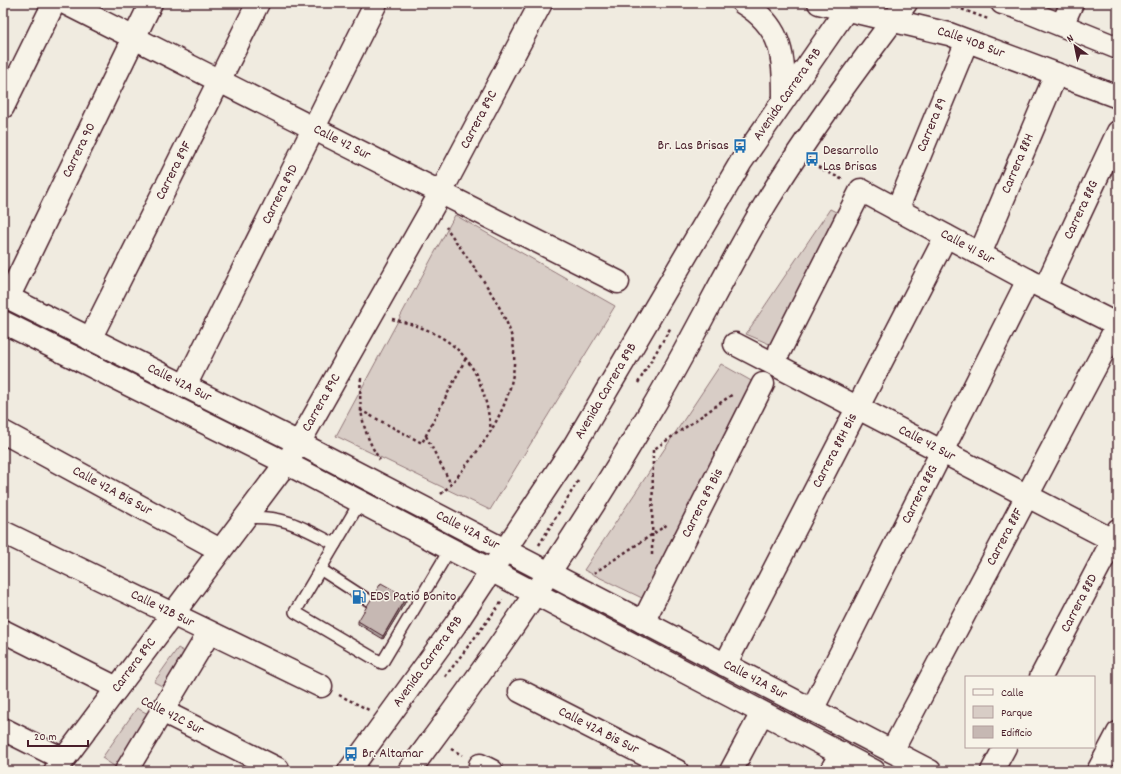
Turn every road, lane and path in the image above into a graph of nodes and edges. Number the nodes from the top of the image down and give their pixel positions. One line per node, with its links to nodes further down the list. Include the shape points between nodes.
1 (54, 3): 21 (street)
2 (65, 3): 14 (street, Calle 42 Sur)
3 (151, 3): 14 (street, Carrera 90)
4 (258, 3): 18 (street, Carrera 89F)
5 (376, 3): 22 (street, Carrera 89D)
6 (541, 3): 26 (street, Carrera 89C)
7 (742, 3): 20 (street, via 762,17 780,48 784,63)
8 (818, 3): 11 (street, Calle 40B Sur)
9 (1072, 3): 13 (street)
10 (1010, 4): 13 (street)
11 (849, 6): 12 (street, Calle 40B Sur); 20 (street, Avenida Carrera 89B)
12 (899, 11): 15 (street, Calle 40B Sur, via 934,29); 70 (street, via 860,64 767,203 652,410)
13 (1062, 25): 16 (street)
14 (134, 38): 18 (street, Calle 42 Sur); 33 (street, Carrera 90)
15 (967, 40): 17 (street, Calle 40B Sur); 27 (street, Carrera 89)
16 (1118, 48)
17 (1056, 74): 19 (street, Calle 40B Sur); 30 (street, Carrera 88H)
18 (219, 81): 22 (street, Calle 42 Sur); 37 (street, Carrera 89F)
19 (1118, 98)
20 (784, 99): 66 (street, Avenida Carrera 89B, via 741,162 581,434)
21 (3, 107)
22 (314, 128): 26 (street, Calle 42 Sur); 43 (street, Carrera 89D)
23 (1118, 132): 32 (street, Carrera 88G)
24 (818, 167): 25 (path)
25 (861, 190): 27 (street, Calle 41 Sur); 39 (street)
26 (441, 192): 31 (street, Calle 42 Sur); 50 (street, Carrera 89C)
27 (897, 210): 29 (street, Calle 41 Sur)
28 (442, 221): 47 (path, via 494,298 507,321 513,342 512,384 505,405)
29 (946, 236): 30 (street, Calle 41 Sur); 45 (street, Carrera 88H Bis)
30 (980, 254): 32 (street, Calle 41 Sur)
31 (618, 282)
32 (1036, 284): 36 (street, Calle 41 Sur); 51 (street, Carrera 88G)
33 (6, 297): 37 (street, Calle 42A Sur)
34 (388, 319): 40 (path, via 430,330)
35 (3, 322): 53 (street, Calle 42A Sur)
36 (1118, 324): 55 (street, Carrera 88F)
37 (90, 339): 43 (street, Calle 42A Sur)
38 (735, 344): 45 (street, Calle 42 Sur)
39 (780, 350)
40 (466, 358): 47 (path, via 484,393); 49 (path)
41 (361, 373): 46 (path)
42 (763, 384): 75 (street, Carrera 89 Bis)
43 (185, 386): 50 (street, Calle 42A Sur)
44 (736, 392): 61 (path, via 653,450)
45 (858, 408): 51 (street, Calle 42 Sur); 78 (street, Carrera 88H Bis)
46 (360, 410): 49 (path, via 422,443); 52 (path, via 370,442)
47 (491, 431): 54 (path, via 483,445)
48 (3, 432): 65 (street, Calle 42A Bis Sur)
49 (426, 435): 54 (path)
50 (299, 443): 53 (street, Carrera 89C); 66 (street, Calle 42A Sur)
51 (942, 452): 55 (street, Calle 42 Sur); 83 (street, Carrera 88G)
52 (382, 462)
53 (286, 463): 57 (street, Calle 42A Sur); 58 (street, Carrera 89C)
54 (451, 484): 56 (path)
55 (1027, 496): 62 (street, Calle 42 Sur); 90 (street, Carrera 88F)
56 (438, 497)
57 (360, 502): 63 (lane); 64 (street, Calle 42A Sur)
58 (244, 518): 63 (lane, via 284,520); 65 (street, Carrera 89C)
59 (670, 523): 61 (path)
60 (3, 532): 74 (street, Calle 42B Sur)
61 (652, 535): 67 (path); 71 (path)
62 (1116, 538): 79 (street, Carrera 88D)
63 (335, 544): 68 (lane)
64 (450, 549): 68 (lane, via 400,622 382,663 295,612); 69 (street, Calle 42A Sur)
65 (220, 550): 74 (street, Carrera 89C)
66 (505, 550): 69 (street, Avenida Carrera 89B); 70 (street, Calle 42A Sur)
67 (652, 563)
68 (320, 569): 73 (lane)
69 (491, 570): 72 (street, Calle 42A Sur); 95 (street, Avenida Carrera 89B, via 455,625)
70 (548, 573): 72 (street); 75 (street, Calle 42A Sur)
71 (591, 575)
72 (535, 593): 86 (street, Calle 42A Sur); 96 (street)
73 (372, 602)
74 (172, 614): 77 (street, Calle 42B Sur); 81 (street, Carrera 89C)
75 (643, 622): 78 (street, Calle 42A Sur)
76 (3, 631): 81 (street)
77 (209, 633): 80 (street, Calle 42B Sur); 84 (street)
78 (725, 665): 83 (street, Calle 42A Sur)
79 (1042, 676)
80 (321, 686): 85 (path)
81 (117, 688): 92 (street, Carrera 89C)
82 (520, 691): 97 (street, Calle 42A Bis Sur)
83 (812, 710): 90 (street, Calle 42A Sur)
84 (162, 711): 93 (street, Calle 42C Sur); 94 (street)
85 (375, 713)
86 (762, 713): 91 (street, Calle 42A Sur); 98 (street)
87 (3, 729): 92 (street)
88 (1118, 733): 102 (street)
89 (1004, 748): 101 (street)
90 (892, 751): 100 (street, Calle 42A Sur)
91 (836, 762): 99 (street, Calle 42A Sur)
92 (59, 765)
93 (278, 769)
94 (126, 771)
95 (349, 771)
96 (409, 771)
97 (676, 771)
98 (731, 771)
99 (874, 771)
100 (930, 771)
101 (992, 771)
102 (1098, 771)

